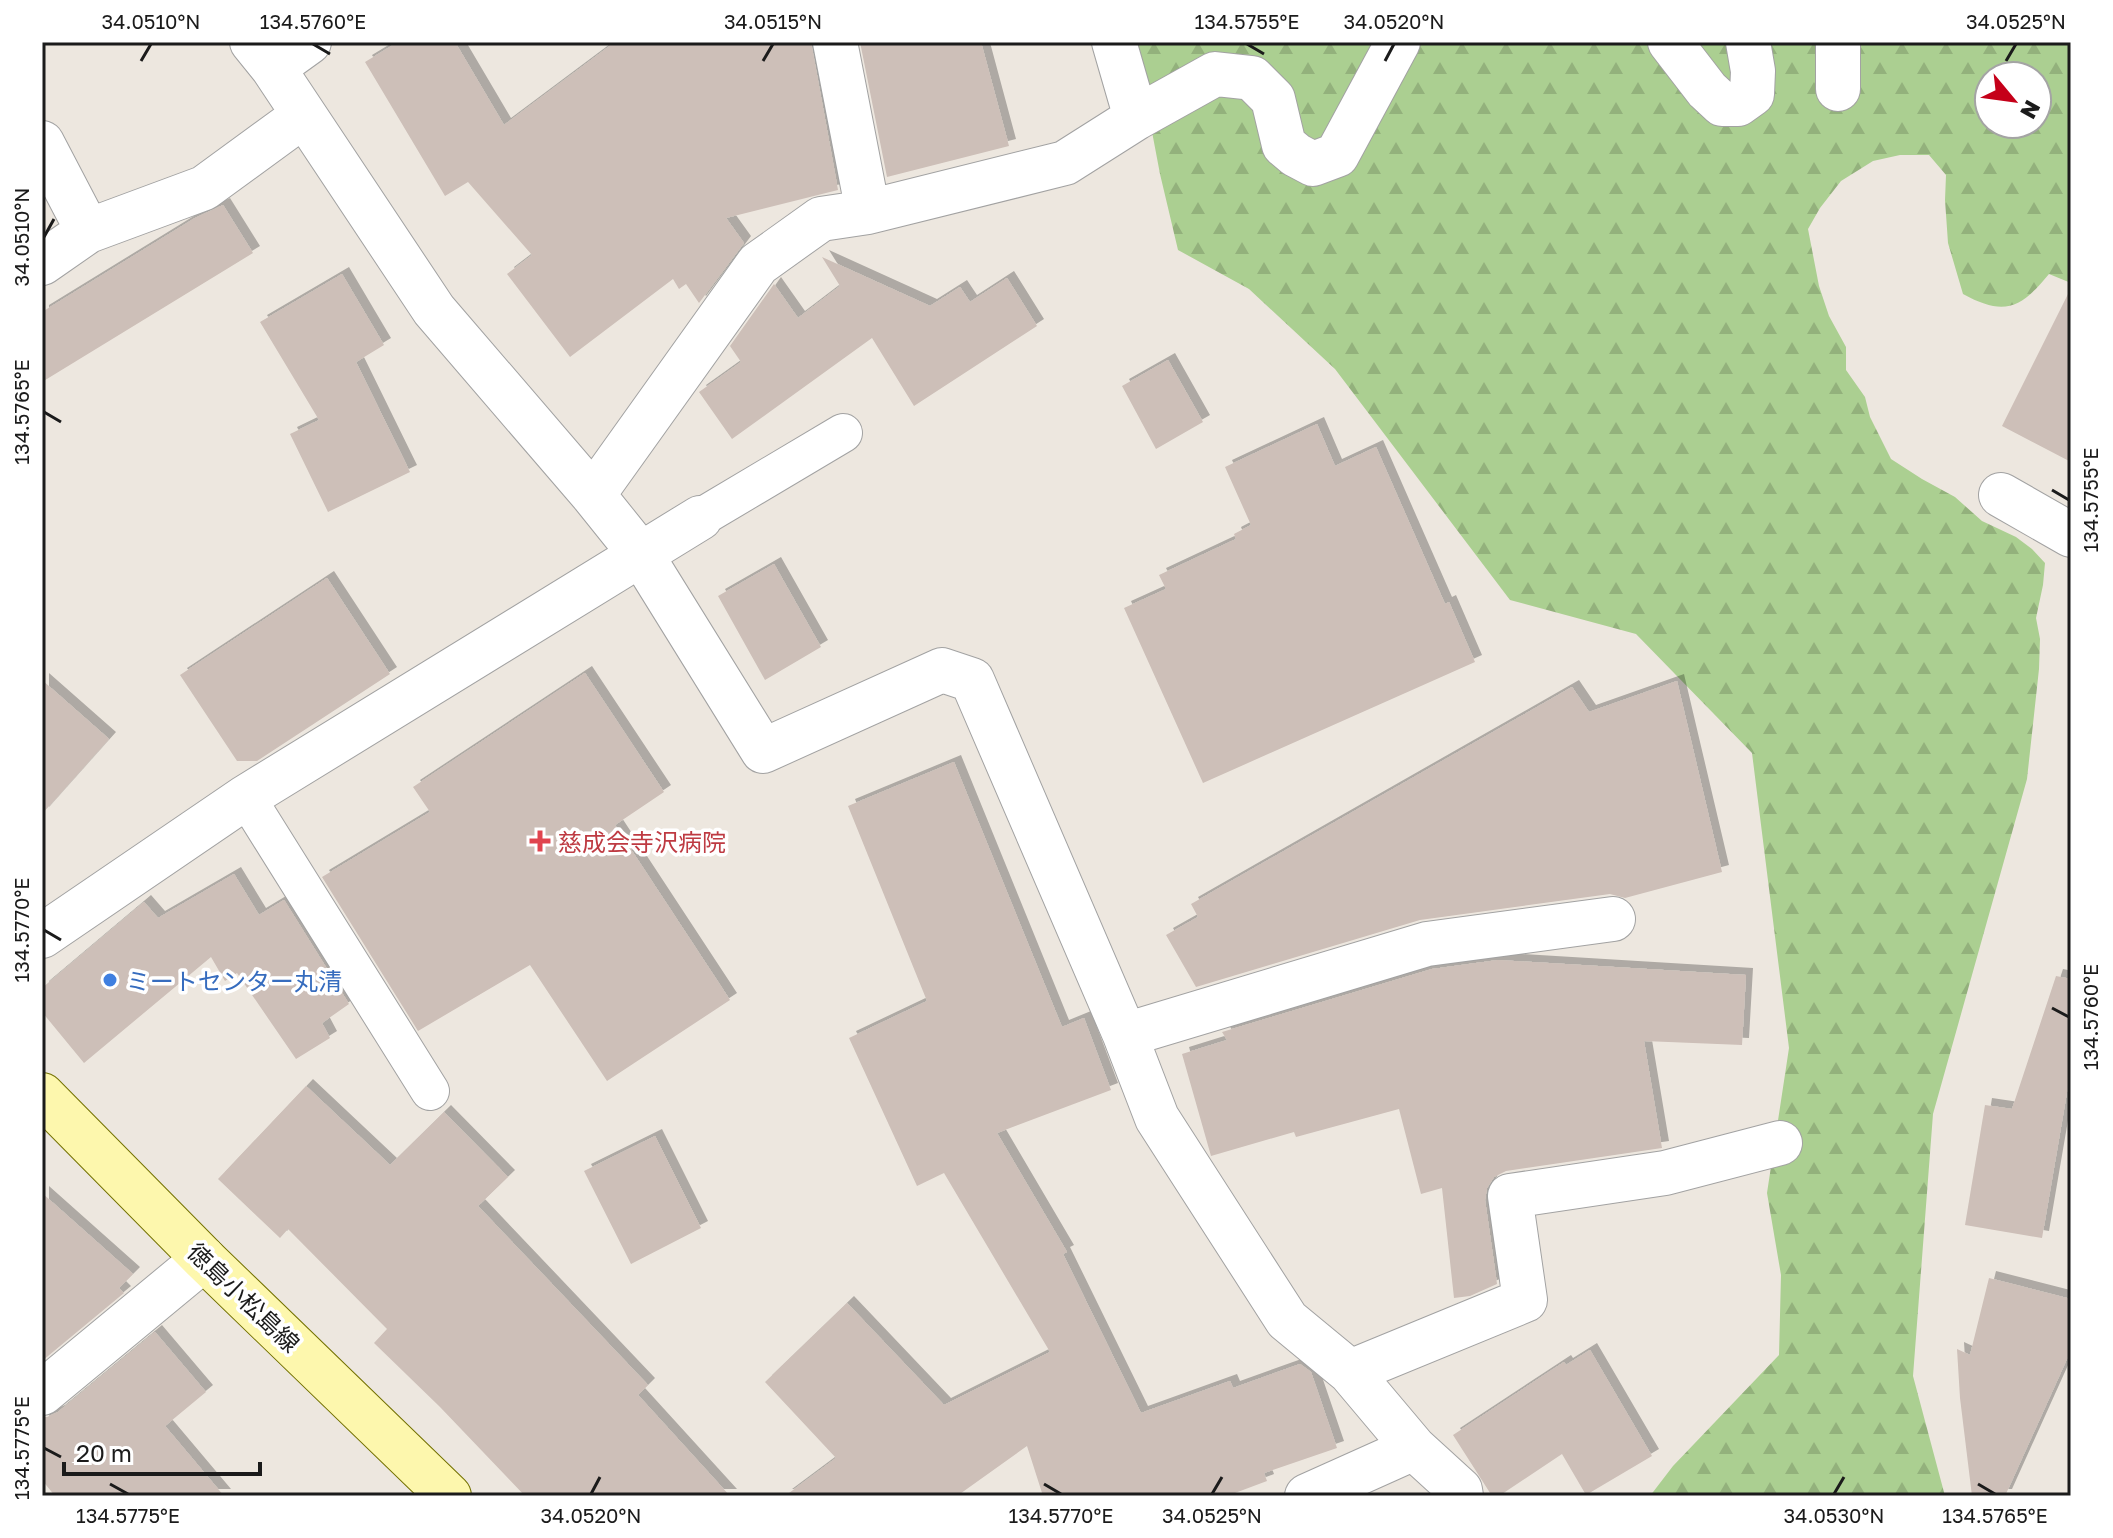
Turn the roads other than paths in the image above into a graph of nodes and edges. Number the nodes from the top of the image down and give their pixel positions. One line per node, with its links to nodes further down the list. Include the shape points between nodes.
1 (309, 42): 8 (street)
2 (835, 42): 14 (street)
3 (1114, 42): 12 (street)
4 (1398, 42): 9 (street, via 1337,155 1313,164 1284,145 1273,99)
5 (1670, 42): 6 (street, via 1722,104 1738,104 1752,94)
6 (1748, 42)
7 (1838, 42): 10 (street)
8 (263, 55): 11 (street)
9 (1220, 58): 12 (street)
10 (1838, 89)
11 (304, 115): 15 (street, via 204,188); 18 (street, via 434,310)
12 (1136, 118): 14 (street, via 1065,163)
13 (42, 143): 15 (street)
14 (868, 212): 18 (street, via 821,219 758,264)
15 (88, 231): 16 (street)
16 (42, 263)
17 (843, 433): 20 (lane)
18 (593, 495): 22 (street)
19 (2001, 495): 21 (street)
20 (700, 518): 22 (street)
21 (2071, 535)
22 (642, 556): 23 (street); 26 (street, via 763,751 942,670 972,680)
23 (246, 797): 25 (street); 27 (lane)
24 (1613, 919): 26 (street, via 1427,944)
25 (42, 936)
26 (1125, 1035): 31 (street, via 1157,1118 1287,1320)
27 (430, 1091)
28 (42, 1095): 30 (main road, 徳島小松島線)
29 (1780, 1143): 31 (street, via 1665,1173 1510,1196 1525,1300)
30 (204, 1259): 32 (street); 34 (main road, 徳島小松島線)
31 (1350, 1372): 33 (street)
32 (42, 1393)
33 (1414, 1448): 35 (street); 36 (street)
34 (449, 1496)
35 (1307, 1496)
36 (1461, 1496)

